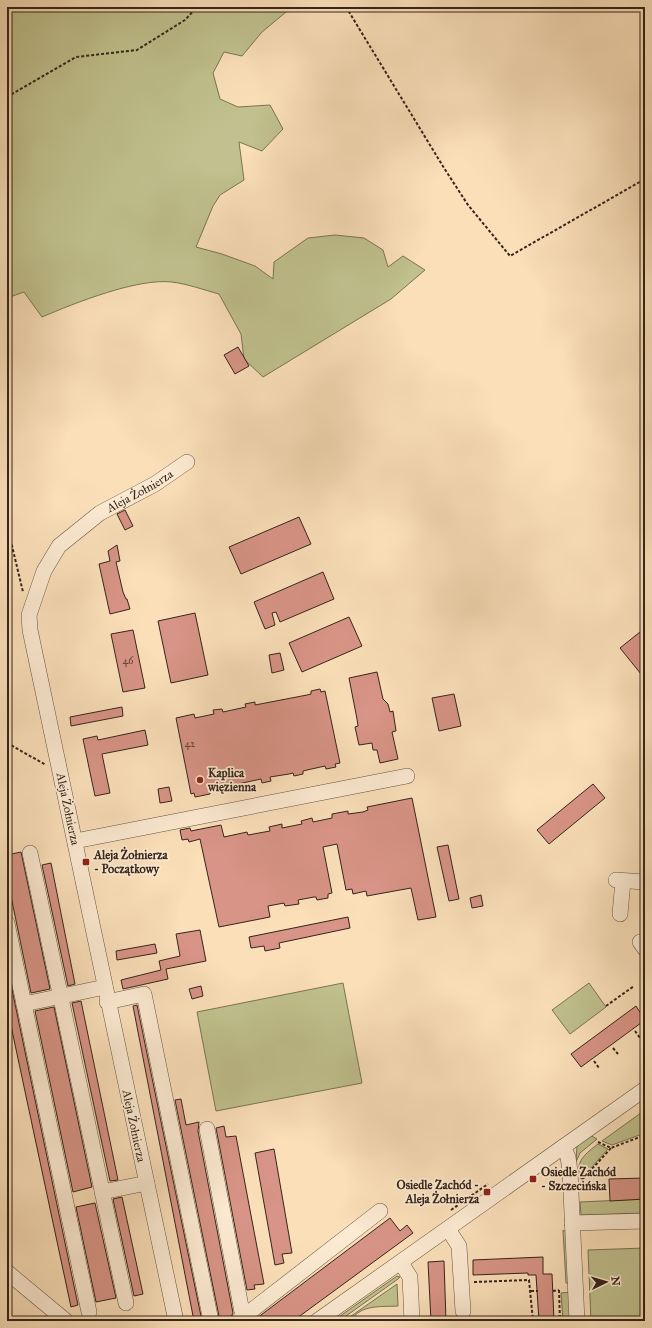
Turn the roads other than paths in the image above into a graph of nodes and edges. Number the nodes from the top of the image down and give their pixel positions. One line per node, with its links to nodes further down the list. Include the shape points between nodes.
1 (187, 462): 3 (street, Aleja Żołnierza, via 155,484 100,514 59,546 44,571 29,615)
2 (407, 776): 3 (street)
3 (74, 841): 8 (street, Aleja Żołnierza)
4 (30, 853): 9 (street)
5 (645, 882): 6 (street, via 619,880)
6 (620, 914)
7 (7, 924): 10 (street)
8 (106, 994): 9 (street); 14 (street, Aleja Żołnierza); 28 (street, via 144,994)
9 (61, 996): 10 (street); 15 (street)
10 (24, 1004): 24 (street)
11 (645, 1089): 13 (street)
12 (207, 1129): 25 (street)
13 (563, 1147): 18 (street, via 570,1171); 19 (street)
14 (147, 1183): 15 (street); 27 (street, Aleja Żołnierza)
15 (102, 1192): 22 (street)
16 (380, 1211): 25 (street)
17 (645, 1221): 18 (street)
18 (572, 1223): 31 (street)
19 (448, 1229): 20 (street); 23 (street, via 458,1246)
20 (401, 1262): 29 (street); 30 (street, via 410,1277)
21 (7, 1272): 26 (street)
22 (126, 1303)
23 (463, 1311)
24 (89, 1312)
25 (240, 1319)
26 (66, 1321)
27 (176, 1321)
28 (211, 1321)
29 (318, 1321)
30 (412, 1321)
31 (577, 1321)

